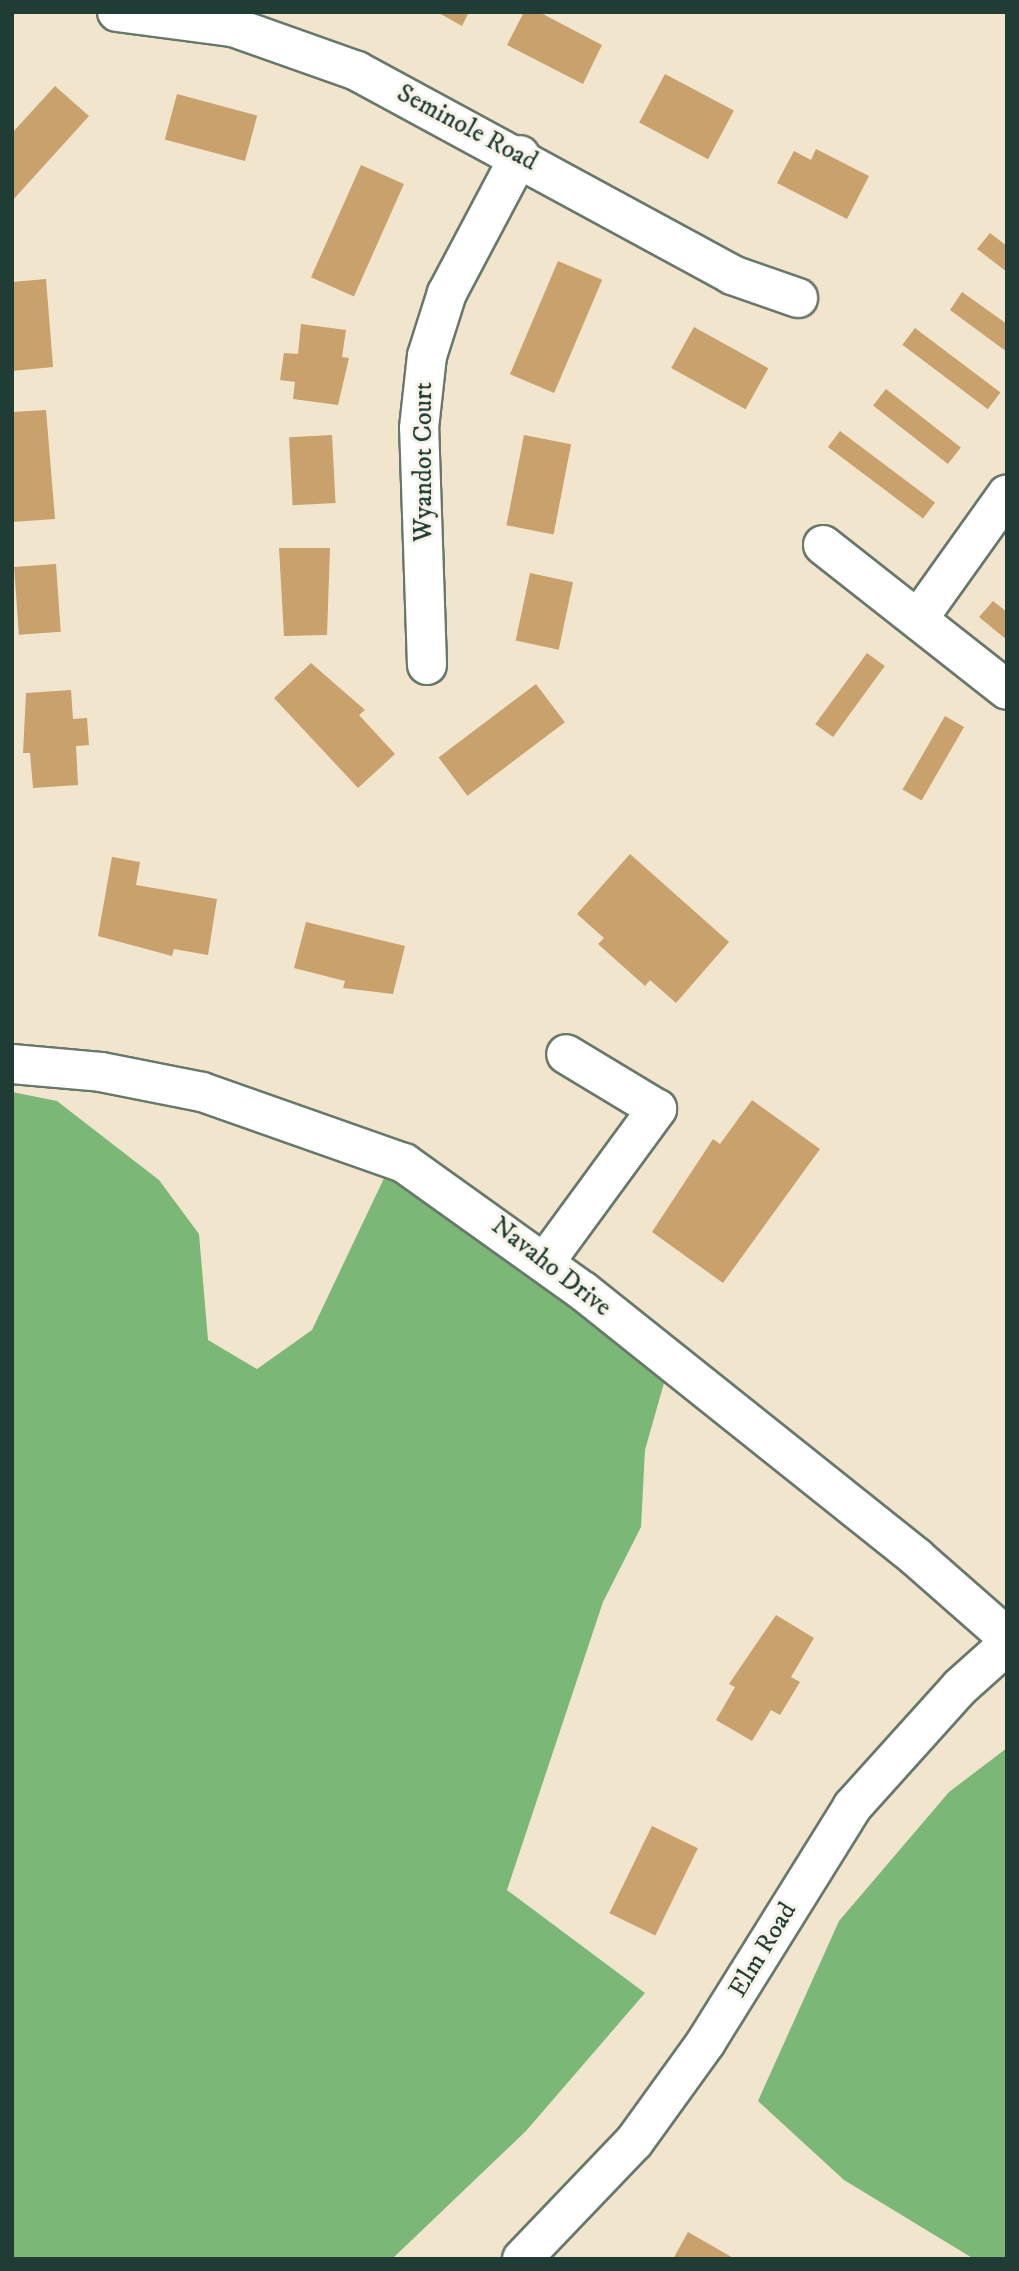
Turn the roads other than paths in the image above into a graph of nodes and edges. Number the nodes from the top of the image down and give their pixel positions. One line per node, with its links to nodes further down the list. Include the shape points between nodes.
1 (117, 12): 2 (street, Seminole Road, via 190,19 275,39 358,71)
2 (520, 155): 3 (street, Seminole Road, via 732,275); 7 (street, Wyandot Court, via 447,293 427,356 419,428)
3 (798, 298)
4 (1007, 494): 6 (street)
5 (822, 545): 6 (street)
6 (918, 619): 8 (street)
7 (427, 665)
8 (1007, 690)
9 (566, 1054): 11 (street, via 657,1109)
10 (12, 1065): 11 (street, Navaho Drive, via 151,1080 304,1124 404,1163)
11 (545, 1262): 12 (street, Navaho Drive, via 916,1557)
12 (1007, 1637)
13 (1007, 1645): 14 (street, Elm Road, via 960,1687 852,1807 706,2042 634,2142)
14 (522, 2259)

